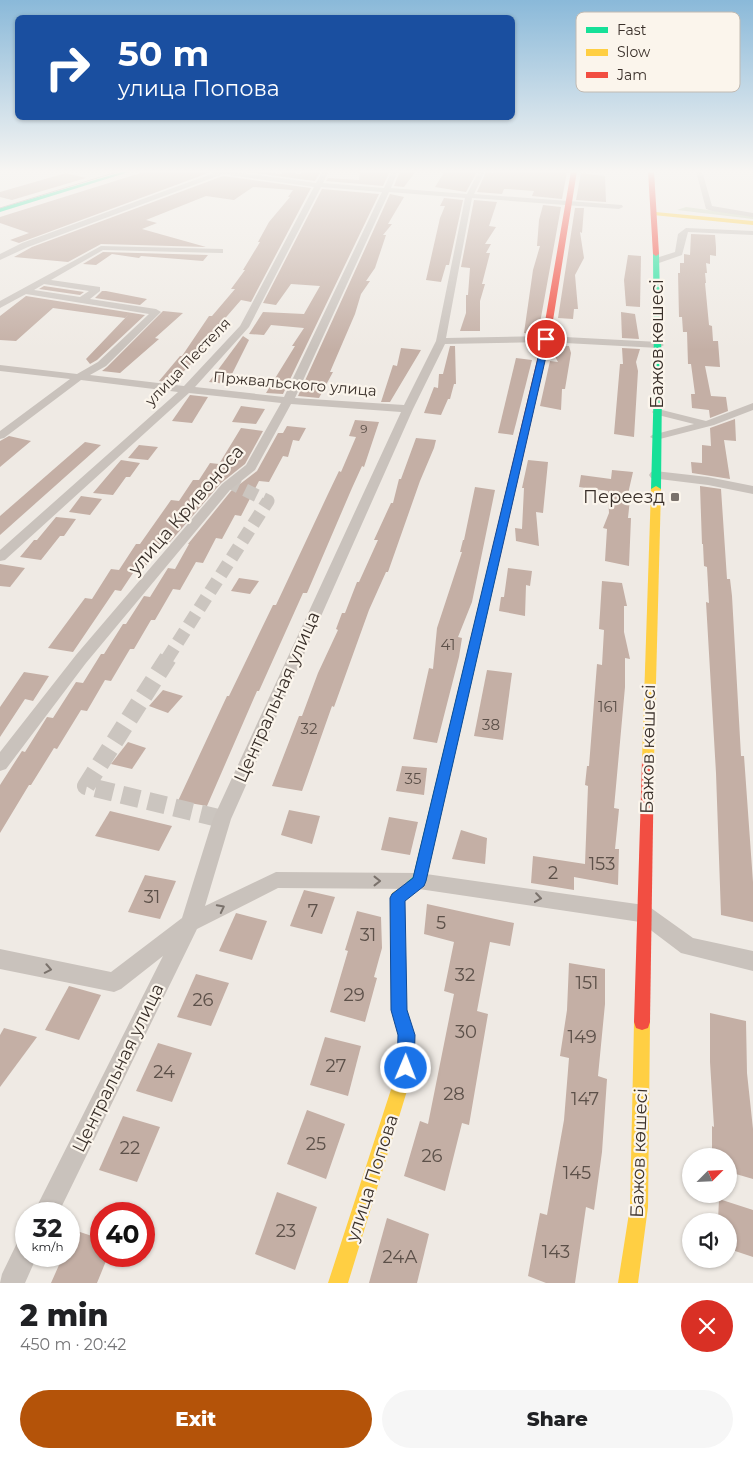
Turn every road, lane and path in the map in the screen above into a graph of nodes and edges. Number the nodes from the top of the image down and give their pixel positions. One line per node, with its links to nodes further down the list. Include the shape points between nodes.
1 (62, 231): 11 (street)
2 (294, 231): 22 (street, улица Пестеля, via 244,327)
3 (367, 231): 23 (street, улица Кривоноса)
4 (463, 231): 18 (street, Центральная улица)
5 (563, 231): 17 (main road)
6 (655, 231): 12 (main road, Бажов көшесі)
7 (685, 231): 12 (street, via 679,253)
8 (715, 231): 9 (street)
9 (753, 232)
10 (220, 251): 13 (street, via 101,248)
11 (0, 257)
12 (656, 261): 19 (main road, Бажов көшесі)
13 (43, 281): 14 (street); 15 (street, via 97,289)
14 (25, 291): 15 (street); 16 (street)
15 (82, 300): 21 (street, via 156,312 102,364)
16 (0, 306)
17 (546, 339): 18 (street); 19 (street); 34 (main road)
18 (441, 341): 25 (street, Центральная улица)
19 (659, 345): 26 (main road, Бажов көшесі)
20 (0, 368): 21 (street, Пржвальского улица)
21 (79, 377): 22 (street, Пржвальского улица); 28 (street)
22 (187, 389): 23 (street, Пржвальского улица); 32 (street, улица Пестеля)
23 (288, 401): 25 (street, Пржвальского улица); 33 (street, улица Кривоноса, via 251,467 213,502 81,660)
24 (753, 406): 27 (street, via 710,423)
25 (408, 408): 36 (street, Центральная улица, via 222,819)
26 (658, 412): 27 (street); 29 (main road, Бажов көшесі)
27 (684, 424): 29 (street)
28 (0, 436)
29 (656, 437): 30 (main road, Бажов көшесі)
30 (655, 475): 31 (street); 35 (main road, Бажов көшесі)
31 (753, 490)
32 (0, 557)
33 (0, 764)
34 (419, 881): 35 (street, one-way to 35); 36 (street, one-way to 34, via 276,880); 42 (main road, улица Попова, via 397,898 399,1010 406,1035 406,1068)
35 (644, 914): 38 (street, via 688,946); 43 (main road, Бажов көшесі, via 639,1207)
36 (190, 923): 37 (street, one-way to 36, via 114,982); 39 (street, Центральная улица)
37 (0, 959)
38 (753, 961)
39 (51, 1202)
40 (19, 1267): 41 (street)
41 (11, 1283)
42 (338, 1283)
43 (628, 1283)

